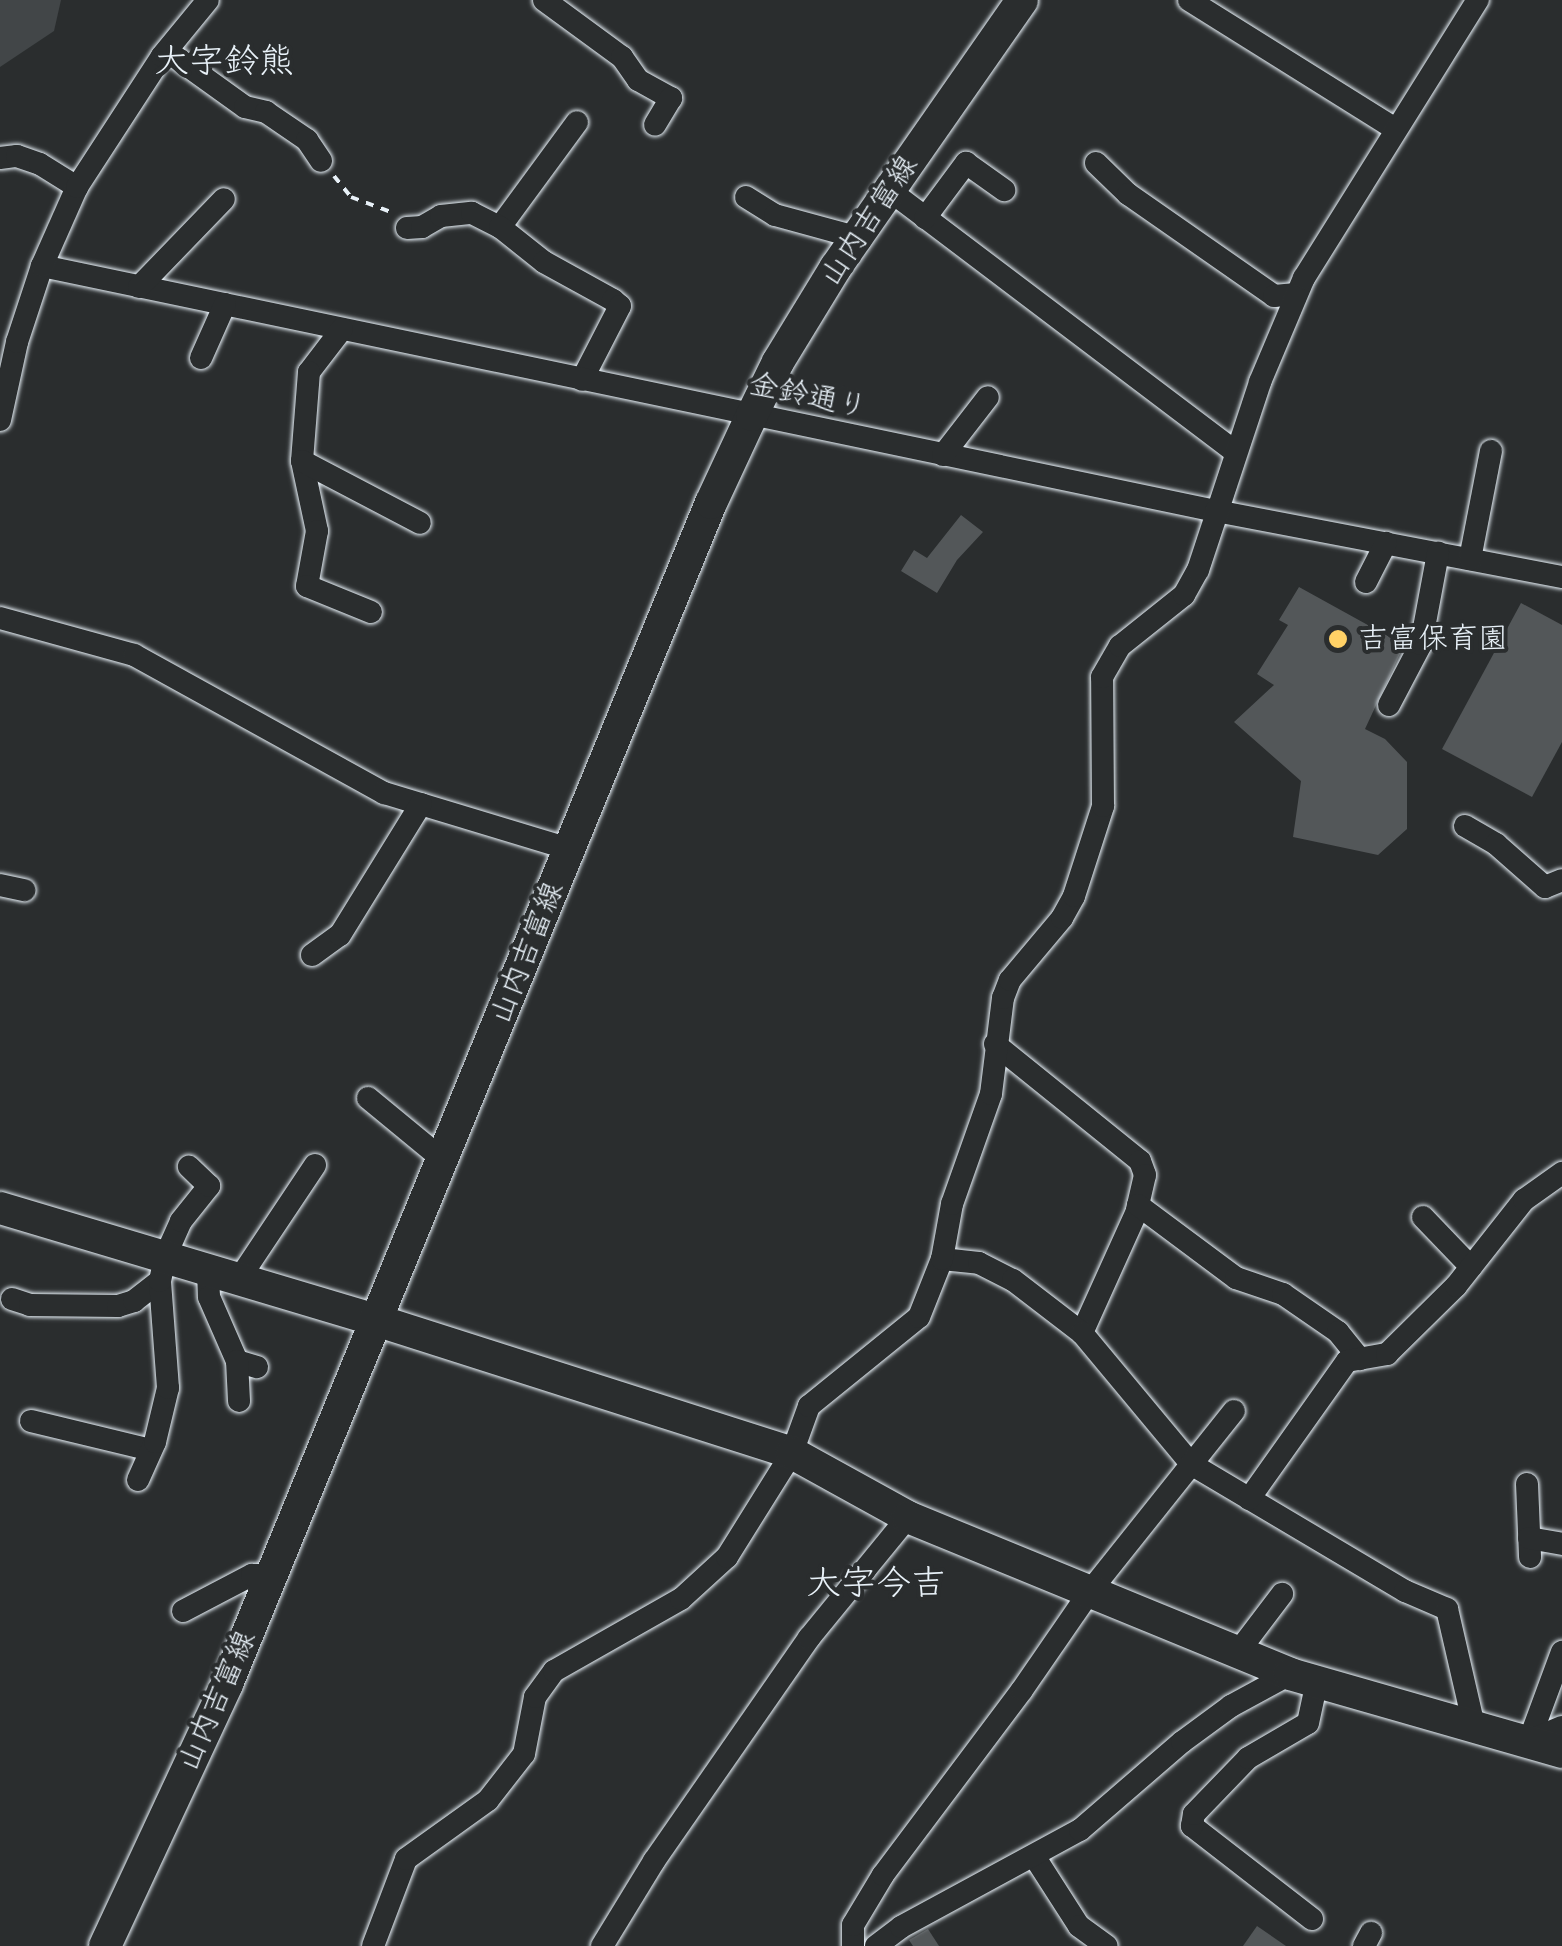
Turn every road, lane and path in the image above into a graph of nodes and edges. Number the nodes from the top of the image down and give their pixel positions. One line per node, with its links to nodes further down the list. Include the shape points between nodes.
1 (208, 0): 6 (street)
2 (544, 0): 8 (street, via 622,57 638,80 671,98)
3 (1189, 0): 9 (street)
4 (1478, 0): 9 (street)
5 (1011, 4): 14 (main road, 山内吉富線)
6 (167, 51): 11 (street, via 245,107 266,112 307,140); 13 (street)
7 (577, 122): 19 (street)
8 (655, 125)
9 (1394, 128): 24 (street)
10 (0, 158): 13 (street, via 40,164)
11 (321, 161): 20 (path, via 350,197 390,211)
12 (1096, 163): 24 (street, via 1128,194 1274,296)
13 (78, 187): 22 (street)
14 (889, 190): 18 (street); 21 (main road, 山内吉富線)
15 (1004, 190): 18 (street, via 966,163)
16 (746, 197): 21 (street, via 775,215)
17 (224, 198): 23 (street)
18 (925, 218): 33 (street)
19 (500, 227): 20 (street, via 472,212 456,212); 28 (street, via 544,262 620,306)
20 (407, 228)
21 (856, 237): 30 (main road, 山内吉富線)
22 (42, 266): 23 (street, 金鈴通り); 31 (street)
23 (139, 287): 25 (street, 金鈴通り)
24 (1296, 294): 33 (street)
25 (225, 304): 26 (street, 金鈴通り); 27 (street)
26 (342, 329): 28 (street, 金鈴通り); 35 (street, via 309,372)
27 (201, 358)
28 (582, 380): 30 (street, 金鈴通り)
29 (988, 397): 34 (street)
30 (752, 416): 34 (street, 金鈴通り); 48 (main road, 山内吉富線)
31 (0, 420)
32 (1491, 451): 40 (street)
33 (1236, 452): 36 (street)
34 (943, 455): 36 (street, 金鈴通り)
35 (302, 461): 37 (street); 43 (street, via 317,530 307,586)
36 (1216, 511): 38 (street, 金鈴通り); 53 (street, via 1184,595 1120,646 1102,676 1103,806 1074,896 1010,980)
37 (420, 524)
38 (1386, 543): 39 (street, 金鈴通り); 42 (street)
39 (1438, 554): 40 (street, 金鈴通り); 45 (street, via 1421,644)
40 (1470, 560): 41 (street, 金鈴通り)
41 (1562, 577)
42 (1366, 582)
43 (371, 612)
44 (0, 618): 46 (street, via 134,656 384,793)
45 (1389, 706)
46 (421, 804): 48 (street); 52 (street, via 340,935)
47 (1465, 826): 49 (street, via 1545,888)
48 (570, 849): 55 (main road, 山内吉富線)
49 (1562, 880)
50 (0, 886): 51 (street)
51 (24, 890)
52 (312, 955)
53 (995, 1044): 59 (street, via 1140,1162 1145,1176); 62 (street, via 991,1094 952,1204)
54 (368, 1098): 55 (street)
55 (442, 1159): 67 (main road, 山内吉富線)
56 (315, 1164): 65 (street)
57 (188, 1167): 64 (street, via 209,1186 181,1221)
58 (1562, 1173): 63 (street, via 1524,1200)
59 (1138, 1206): 68 (street); 69 (street, via 1236,1278 1283,1294 1338,1332)
60 (0, 1208): 64 (main road)
61 (1422, 1217): 63 (street)
62 (942, 1258): 68 (street, via 980,1264 1013,1280); 74 (street, via 919,1317 809,1406)
63 (1471, 1267): 69 (street, via 1387,1354)
64 (163, 1269): 65 (main road); 66 (street, via 134,1301 118,1306); 73 (street, via 168,1388)
65 (224, 1275): 67 (main road); 70 (street, via 209,1297 247,1364)
66 (12, 1299)
67 (376, 1320): 74 (main road); 81 (main road, 山内吉富線)
68 (1082, 1333): 75 (street)
69 (1360, 1358): 78 (street, via 1348,1361)
70 (239, 1401)
71 (1234, 1411): 75 (street)
72 (32, 1421): 73 (street)
73 (152, 1450): 76 (street)
74 (792, 1453): 79 (main road); 95 (street, via 727,1558 681,1599 554,1671 535,1697 524,1754 488,1800 406,1859)
75 (1191, 1464): 78 (street); 82 (street)
76 (138, 1480)
77 (1528, 1484): 80 (street, via 1529,1548)
78 (1249, 1499): 88 (street, via 1447,1609)
79 (908, 1516): 82 (main road); 96 (street, via 809,1638)
80 (1562, 1544)
81 (272, 1575): 84 (street, via 252,1575); 94 (main road, 山内吉富線)
82 (1090, 1590): 85 (main road); 97 (street, via 883,1875 853,1925)
83 (1282, 1594): 85 (street)
84 (183, 1611)
85 (1238, 1652): 87 (main road)
86 (1562, 1652): 90 (street)
87 (1303, 1678): 88 (main road); 92 (street, via 1231,1706 1080,1830); 93 (street, via 1308,1722 1248,1758 1194,1814 1192,1826)
88 (1474, 1726): 90 (main road)
89 (1562, 1727): 90 (street)
90 (1529, 1741): 91 (main road)
91 (1562, 1752)
92 (1034, 1856): 98 (street); 99 (street, via 1079,1926)
93 (1312, 1919)
94 (104, 1946)
95 (372, 1946)
96 (602, 1946)
97 (854, 1946)
98 (876, 1946)
99 (1107, 1946)

